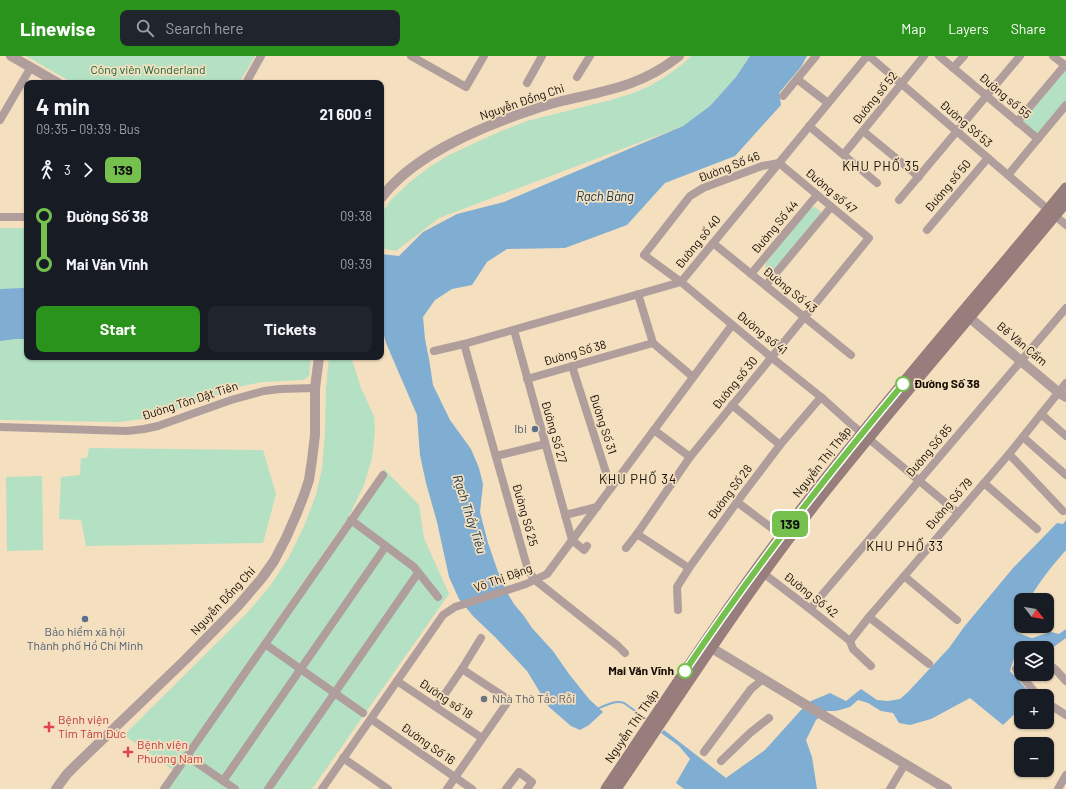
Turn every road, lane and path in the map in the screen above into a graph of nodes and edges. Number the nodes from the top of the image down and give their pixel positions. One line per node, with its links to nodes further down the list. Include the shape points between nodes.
1 (11, 56): 17 (street)
2 (261, 56): 22 (street)
3 (411, 56): 15 (street)
4 (484, 56): 15 (street, via 466,87)
5 (542, 56): 23 (street)
6 (590, 56): 19 (street)
7 (679, 56): 42 (street, Nguyễn Đổng Chi, via 658,71 629,84 525,113 462,138 411,169)
8 (816, 56): 20 (street)
9 (868, 56): 24 (street, Đường Số 53); 27 (street, Đường số 40)
10 (924, 56): 24 (street, Đường số 52)
11 (939, 56): 18 (street, Đường số 55)
12 (964, 56): 18 (street)
13 (1020, 56): 26 (street)
14 (1053, 56): 16 (street)
15 (426, 60)
16 (1065, 66): 30 (street)
17 (31, 67): 21 (street); 29 (street)
18 (953, 68): 26 (street, Đường số 55)
19 (578, 77)
20 (797, 79): 25 (street); 27 (street)
21 (53, 80)
22 (248, 80)
23 (527, 83)
24 (901, 84): 32 (street, Đường Số 53); 33 (street, Đường số 52)
25 (783, 96)
26 (986, 96): 30 (street, Đường số 55); 32 (street)
27 (828, 103): 31 (street, Đường số 40)
28 (1066, 105): 34 (street)
29 (0, 120)
30 (1017, 122): 34 (street, Đường số 55)
31 (809, 126): 35 (street); 37 (street, Đường số 40)
32 (956, 131): 36 (street, Đường Số 53); 39 (street)
33 (863, 132): 35 (street, Đường số 52); 39 (street)
34 (1038, 139): 38 (street)
35 (844, 154): 40 (street)
36 (988, 158): 38 (street, Đường Số 53); 51 (street, Đường số 50)
37 (779, 163): 43 (street, Đường số 47); 53 (street, Đường số 40); 54 (street, Đường Số 46, via 762,166 703,188 690,196)
38 (1008, 175): 47 (street, Đường Số 53)
39 (919, 176): 44 (street)
40 (877, 183)
41 (1066, 188): 47 (main road, Nguyễn Thị Thập)
42 (384, 192)
43 (817, 195): 46 (street, Đường số 47); 55 (street, Đường Số 44)
44 (899, 200)
45 (1066, 202): 47 (main road, Nguyễn Thị Thập)
46 (831, 207): 52 (street, Đường số 47); 57 (street)
47 (1052, 213): 50 (street, Đường Số 53); 60 (main road, Nguyễn Thị Thập)
48 (0, 217): 49 (street)
49 (24, 217)
50 (1066, 225)
51 (927, 230)
52 (869, 238): 61 (street, Đường số 30)
53 (714, 243): 55 (street, Đường Số 43); 56 (street, Đường số 40)
54 (644, 255): 56 (street, Đường số 41)
55 (752, 274): 57 (street, Đường Số 43)
56 (681, 282): 58 (street, Đường số 40); 62 (street, Đường số 41)
57 (766, 285): 61 (street, Đường Số 43)
58 (638, 294): 63 (street, Đường số 40); 64 (street)
59 (1066, 308): 70 (street, Đường Số 85)
60 (966, 314): 70 (street, Bế Văn Cấm); 82 (main road, Nguyễn Thị Thập)
61 (804, 317): 67 (street, Đường Số 43); 68 (street, Đường số 30)
62 (732, 325): 68 (street, Đường số 41); 72 (street, Võ Thị Đặng)
63 (514, 330): 65 (street, Đường số 40); 73 (street, Đường Số 27)
64 (653, 343): 71 (street, Đường Số 38); 72 (street)
65 (464, 344): 66 (street, Đường số 40); 88 (street, Đường Số 25)
66 (434, 351)
67 (851, 355)
68 (771, 357): 77 (street, Đường số 41); 78 (street, Đường số 30)
69 (319, 360): 75 (street, Nguyễn Đổng Chi)
70 (1022, 360): 76 (street, Bế Văn Cấm); 92 (street, Đường Số 85)
71 (572, 366): 73 (street, Đường Số 38); 94 (street, Đường Số 31)
72 (693, 377): 81 (street, Võ Thị Đặng)
73 (527, 379): 85 (street, Đường Số 27)
74 (1066, 382): 76 (street, Đường Số 79)
75 (315, 388): 80 (street, Đường Tôn Dật Tiên, via 264,391 144,429); 151 (street, Nguyễn Đổng Chi, via 315,435 309,480 297,514 274,561 238,606 67,774)
76 (1062, 394): 79 (street, Đường Số 79)
77 (822, 397): 82 (street, Đường số 41); 86 (street, Đường Số 28)
78 (732, 406): 86 (street); 89 (street, Đường số 30)
79 (1041, 414): 83 (street); 84 (street, Đường Số 79)
80 (0, 427)
81 (654, 430): 89 (street); 94 (street, Võ Thị Đặng)
82 (865, 435): 92 (street); 103 (main road, Nguyễn Thị Thập); 109 (main road, Nguyễn Thị Thập, via 811,509)
83 (1066, 436)
84 (1023, 437): 87 (street, Đường Số 79); 91 (street)
85 (545, 444): 88 (street); 99 (street, Đường Số 27)
86 (780, 445): 95 (street, Đường Số 28)
87 (1008, 454): 93 (street, Đường Số 79); 97 (street)
88 (496, 456): 112 (street, Đường Số 25, via 528,570)
89 (690, 457): 102 (street, Đường số 30)
90 (383, 475): 100 (street)
91 (1066, 475)
92 (920, 480): 98 (street); 114 (street, Đường Số 85)
93 (984, 483): 98 (street, Đường Số 79); 101 (street)
94 (611, 488): 96 (street, Võ Thị Đặng)
95 (737, 502): 103 (street); 108 (street, Đường Số 28)
96 (597, 507): 99 (street); 104 (street, Võ Thị Đặng)
97 (1062, 511)
98 (958, 513): 111 (street, Đường Số 79)
99 (565, 515): 104 (street, Đường Số 27)
100 (351, 520): 105 (street); 120 (street)
101 (1037, 529)
102 (637, 534): 107 (street, Đường số 30); 108 (street)
103 (782, 535): 109 (main road, Nguyễn Thị Thập)
104 (572, 540): 106 (street, via 584,550); 112 (street, Võ Thị Đặng, via 547,574)
105 (386, 546): 110 (street, via 414,567); 125 (street)
106 (587, 546)
107 (626, 548)
108 (689, 568): 115 (street, Đường Số 28, via 677,588)
109 (760, 570): 114 (street, Đường Số 42); 121 (main road, Nguyễn Thị Thập)
110 (418, 573): 113 (street); 133 (street)
111 (904, 576): 116 (street, Đường Số 79); 117 (street)
112 (535, 580): 122 (street, Đường Số 25); 129 (street, Võ Thị Đặng, via 442,615)
113 (438, 597)
114 (810, 609): 119 (street, Đường Số 42)
115 (678, 610)
116 (868, 617): 119 (street, Đường Số 79); 123 (street)
117 (957, 620)
118 (482, 638): 126 (street)
119 (850, 641): 124 (street, Đường Số 42, via 853,649)
120 (264, 644): 125 (street); 143 (street)
121 (708, 646): 128 (street); 140 (main road, Nguyễn Thị Thập)
122 (624, 653)
123 (929, 664)
124 (871, 666)
125 (300, 669): 133 (street); 149 (street)
126 (462, 669): 134 (street); 141 (street, via 509,700)
127 (1054, 669): 131 (street)
128 (763, 679): 142 (street, via 751,689); 146 (street)
129 (397, 681): 134 (street, Đường số 18); 139 (street, Võ Thị Đặng)
130 (1026, 681): 132 (street)
131 (1066, 681)
132 (1032, 689)
133 (334, 693): 136 (street); 154 (street)
134 (436, 707): 141 (street, Đường số 18)
135 (1054, 707): 137 (street)
136 (363, 713)
137 (1066, 715)
138 (769, 718): 145 (street)
139 (370, 719): 144 (street, Võ Thị Đặng); 148 (street, Đường Số 16)
140 (649, 732): 161 (main road, Nguyễn Thị Thập); 162 (main road, Nguyễn Thị Thập)
141 (482, 738): 148 (street)
142 (704, 752)
143 (187, 756): 149 (street); 152 (street)
144 (344, 758): 150 (street); 155 (street, Võ Thị Đặng)
145 (721, 762)
146 (905, 764): 163 (street); 164 (street)
147 (1066, 775): 165 (street)
148 (455, 778): 157 (street); 158 (street, Đường Số 16)
149 (223, 781): 153 (street)
150 (379, 786): 156 (street)
151 (56, 789)
152 (164, 789)
153 (235, 789)
154 (268, 789)
155 (322, 789)
156 (388, 789)
157 (447, 789)
158 (472, 789)
159 (506, 789): 160 (street, via 519,772 532,782)
160 (527, 789)
161 (606, 789)
162 (616, 789)
163 (890, 789)
164 (947, 789)
165 (1058, 789)

